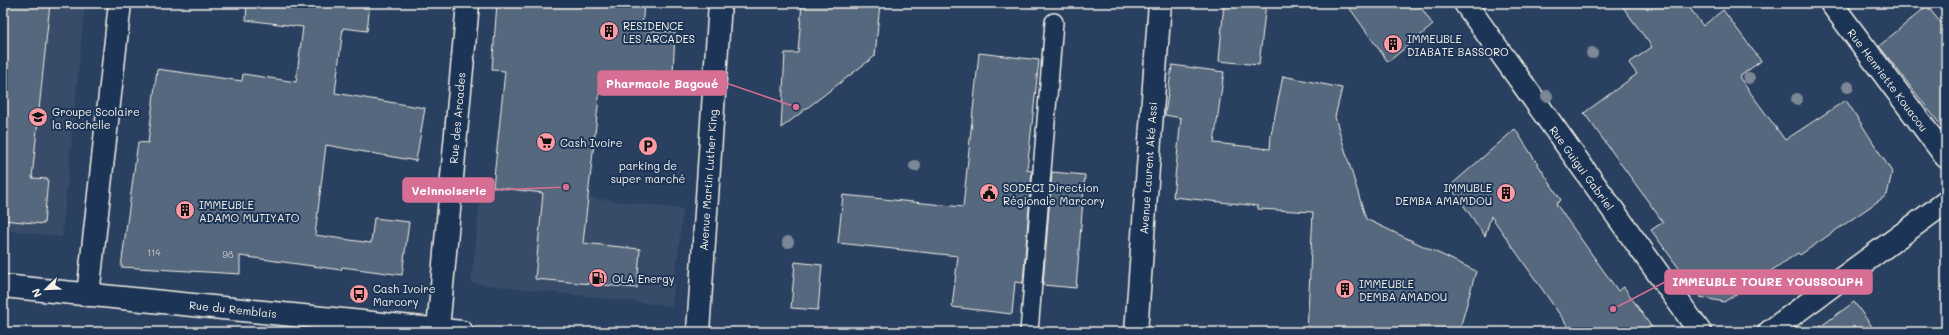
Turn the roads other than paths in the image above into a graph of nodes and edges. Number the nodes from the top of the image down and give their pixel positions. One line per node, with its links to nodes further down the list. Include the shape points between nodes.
1 (120, 3): 11 (street)
2 (468, 3): 12 (street, Rue des Arcades)
3 (720, 3): 14 (street, Avenue Martin Luther King)
4 (1160, 3): 16 (street, Avenue Laurent Aké Assi)
5 (1465, 3): 17 (street, Rue Guigui Gabriel)
6 (1831, 3): 8 (street, Rue Henriette Kouacou)
7 (1054, 22): 15 (lane)
8 (1946, 157)
9 (1946, 202): 18 (street)
10 (3, 286): 11 (street, Rue du Remblais)
11 (88, 295): 12 (street, Rue du Remblais)
12 (438, 329): 13 (street, Rue du Remblais)
13 (462, 332)
14 (698, 332)
15 (1029, 332)
16 (1136, 332)
17 (1700, 332)
18 (1769, 332)

